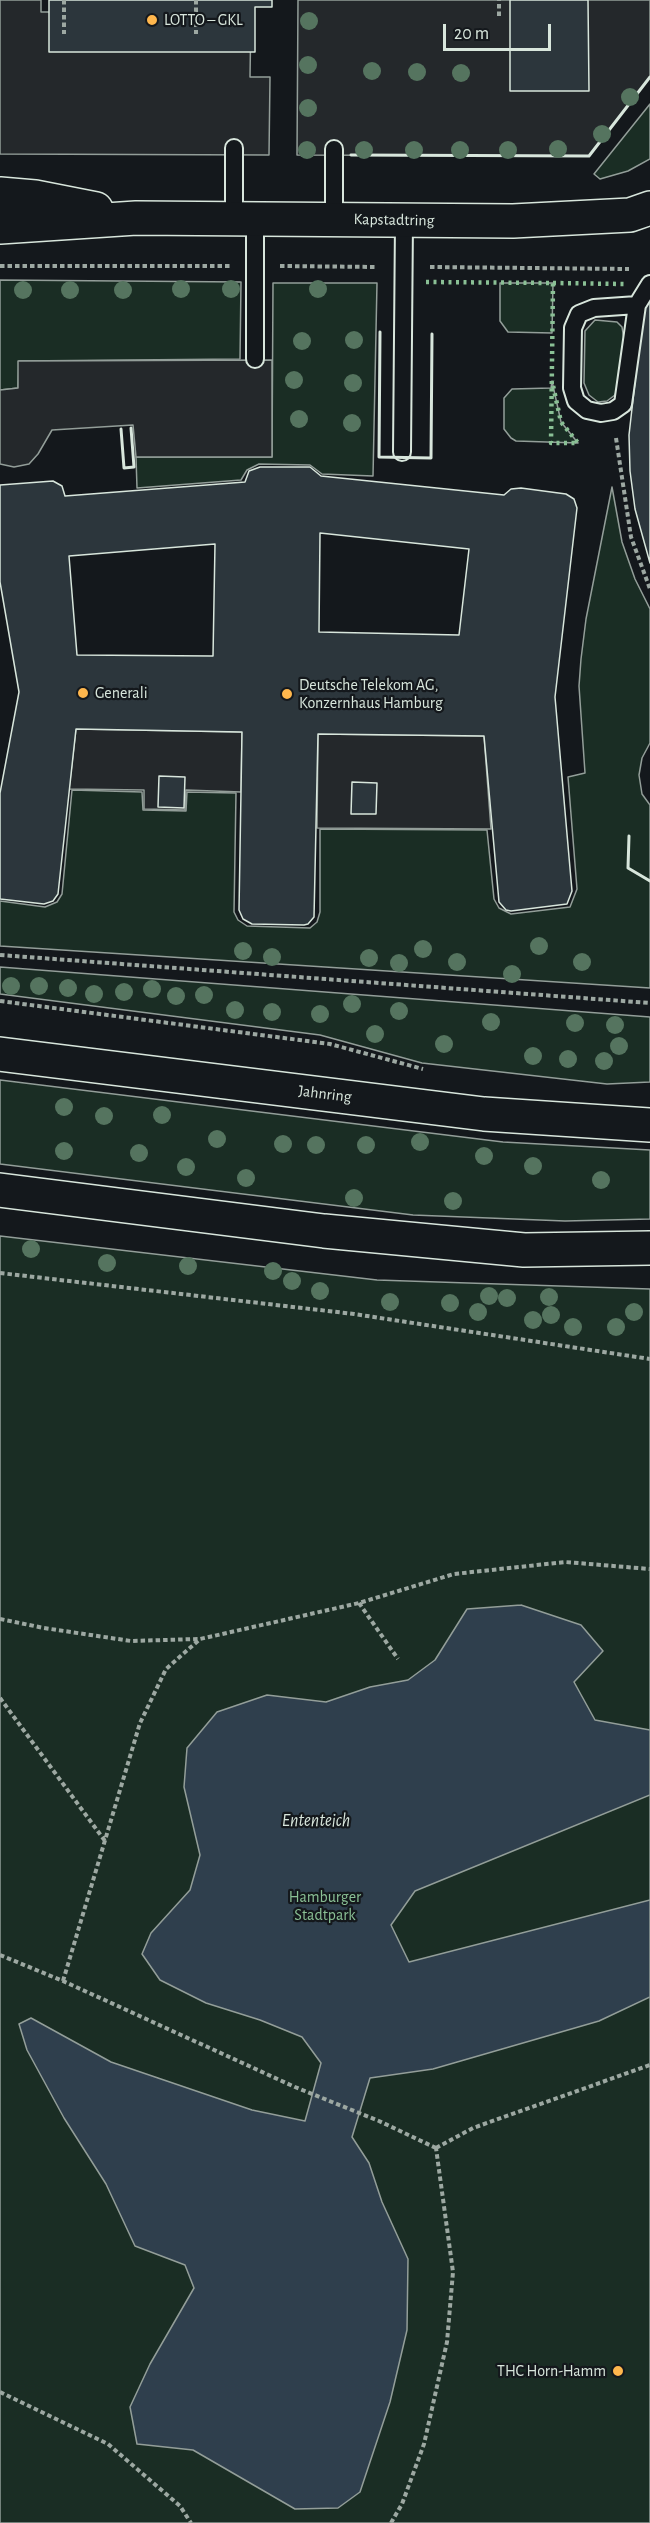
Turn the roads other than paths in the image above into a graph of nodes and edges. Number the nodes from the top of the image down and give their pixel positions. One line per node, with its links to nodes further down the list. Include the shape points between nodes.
1 (234, 148): 6 (lane)
2 (334, 149): 7 (lane)
3 (0, 194): 5 (main road, Kapstadtring, via 35,197)
4 (649, 213): 8 (main road, Kapstadtring, via 513,221)
5 (136, 218): 6 (main road, Kapstadtring); 9 (main road, Kapstadtring)
6 (245, 219): 7 (main road, Kapstadtring); 12 (lane, via 255,266)
7 (334, 219): 8 (main road, Kapstadtring)
8 (404, 220): 13 (lane)
9 (0, 227)
10 (650, 284): 11 (lane)
11 (637, 305): 11 (lane, via 623,404 613,411 587,410 576,401 572,388 573,328 579,314 594,308)
12 (255, 359)
13 (402, 452)
14 (0, 1054): 15 (main road, Jahnring, via 484,1114)
15 (650, 1125)
16 (0, 1190): 17 (main road, via 324,1231 524,1250)
17 (650, 1248)

